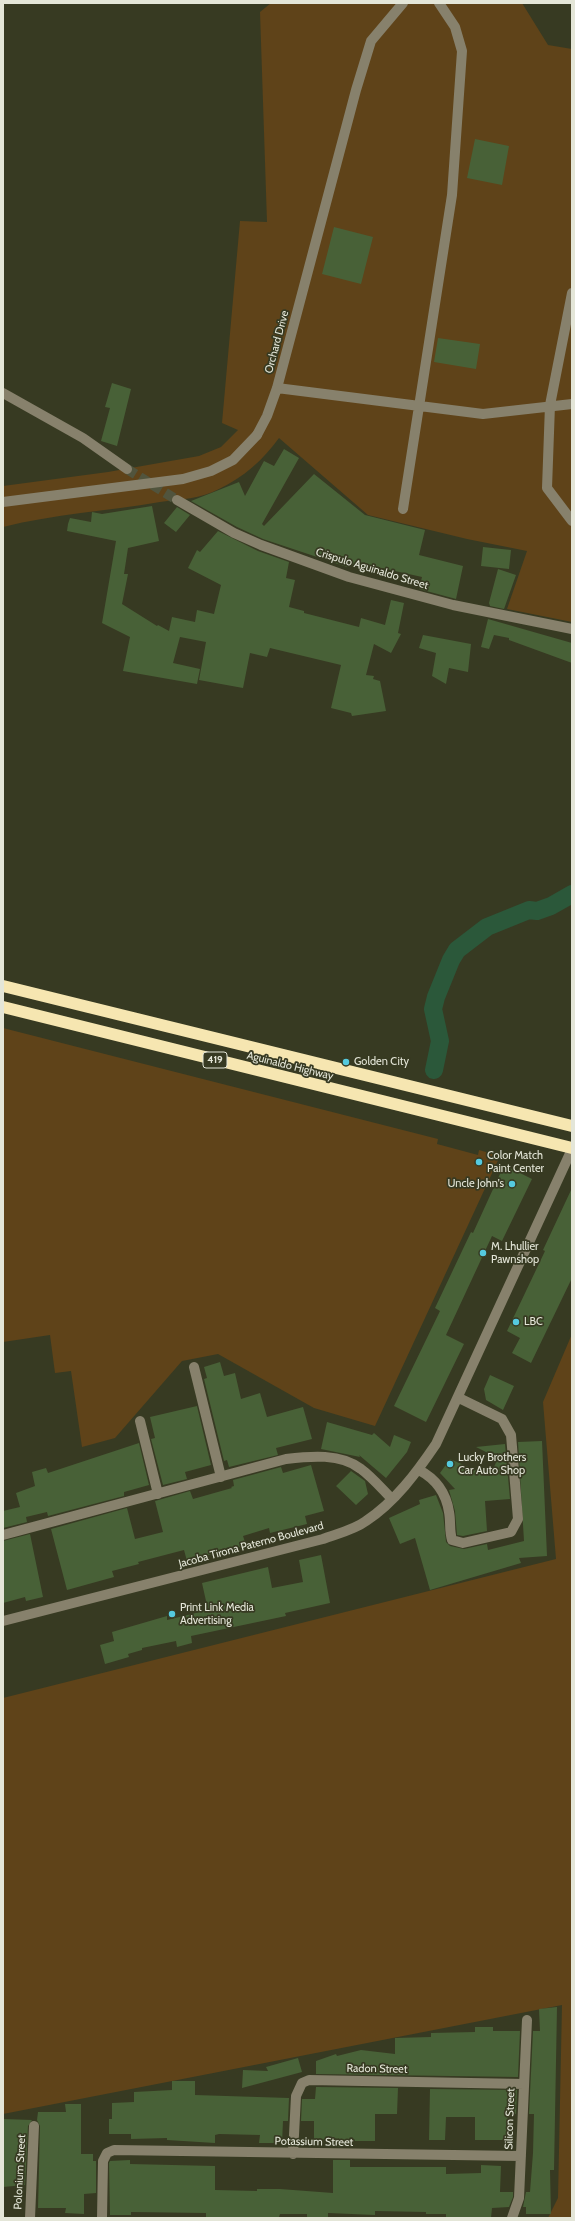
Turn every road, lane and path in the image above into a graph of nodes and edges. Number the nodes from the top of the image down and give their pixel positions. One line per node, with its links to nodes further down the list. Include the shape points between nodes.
1 (403, 3): 4 (street, Orchard Drive, via 371,41)
2 (439, 3): 7 (street, via 455,27 462,51 452,195)
3 (572, 293): 8 (street)
4 (277, 388): 7 (street); 11 (street, Orchard Drive, bridge, via 257,434 233,460 211,471 183,479)
5 (3, 393): 9 (street, via 83,438)
6 (572, 404): 8 (street)
7 (420, 406): 8 (street, via 483,414); 12 (street)
8 (550, 406): 13 (street, via 547,488)
9 (127, 469)
10 (177, 500): 14 (street, Crispulo Aguinaldo Street, via 234,533 349,577 453,605)
11 (3, 502)
12 (403, 509)
13 (572, 520)
14 (572, 630)
15 (3, 986): 17 (highway, Aguinaldo Highway / 419)
16 (3, 1007): 18 (highway, Aguinaldo Highway / 419)
17 (572, 1126)
18 (572, 1148): 20 (street, Jacoba Tirona Paterno Boulevard)
19 (194, 1367): 23 (street)
20 (459, 1398): 22 (street, Jacoba Tirona Paterno Boulevard, via 436,1444); 22 (street, via 502,1419 512,1435 518,1519 511,1532 462,1543 452,1540 449,1512 443,1492 434,1480)
21 (140, 1421): 24 (street)
22 (419, 1470): 25 (street, Jacoba Tirona Paterno Boulevard)
23 (221, 1477): 24 (street); 25 (street, via 286,1459 312,1456 345,1460 360,1468)
24 (158, 1494): 26 (street)
25 (392, 1499): 27 (street, Jacoba Tirona Paterno Boulevard, via 365,1522 323,1539)
26 (3, 1535)
27 (3, 1621)
28 (527, 2020): 29 (street, Silicon Street)
29 (524, 2084): 31 (street, Radon Street, via 309,2080 302,2082 296,2096); 32 (street, Silicon Street)
30 (34, 2126): 33 (street, Polonium Street)
31 (293, 2154): 32 (street, Potassium Street); 34 (street, Potassium Street, via 114,2150 107,2153 103,2161)
32 (521, 2156): 35 (street, Silicon Street, via 519,2198)
33 (30, 2218)
34 (102, 2218)
35 (512, 2218)

